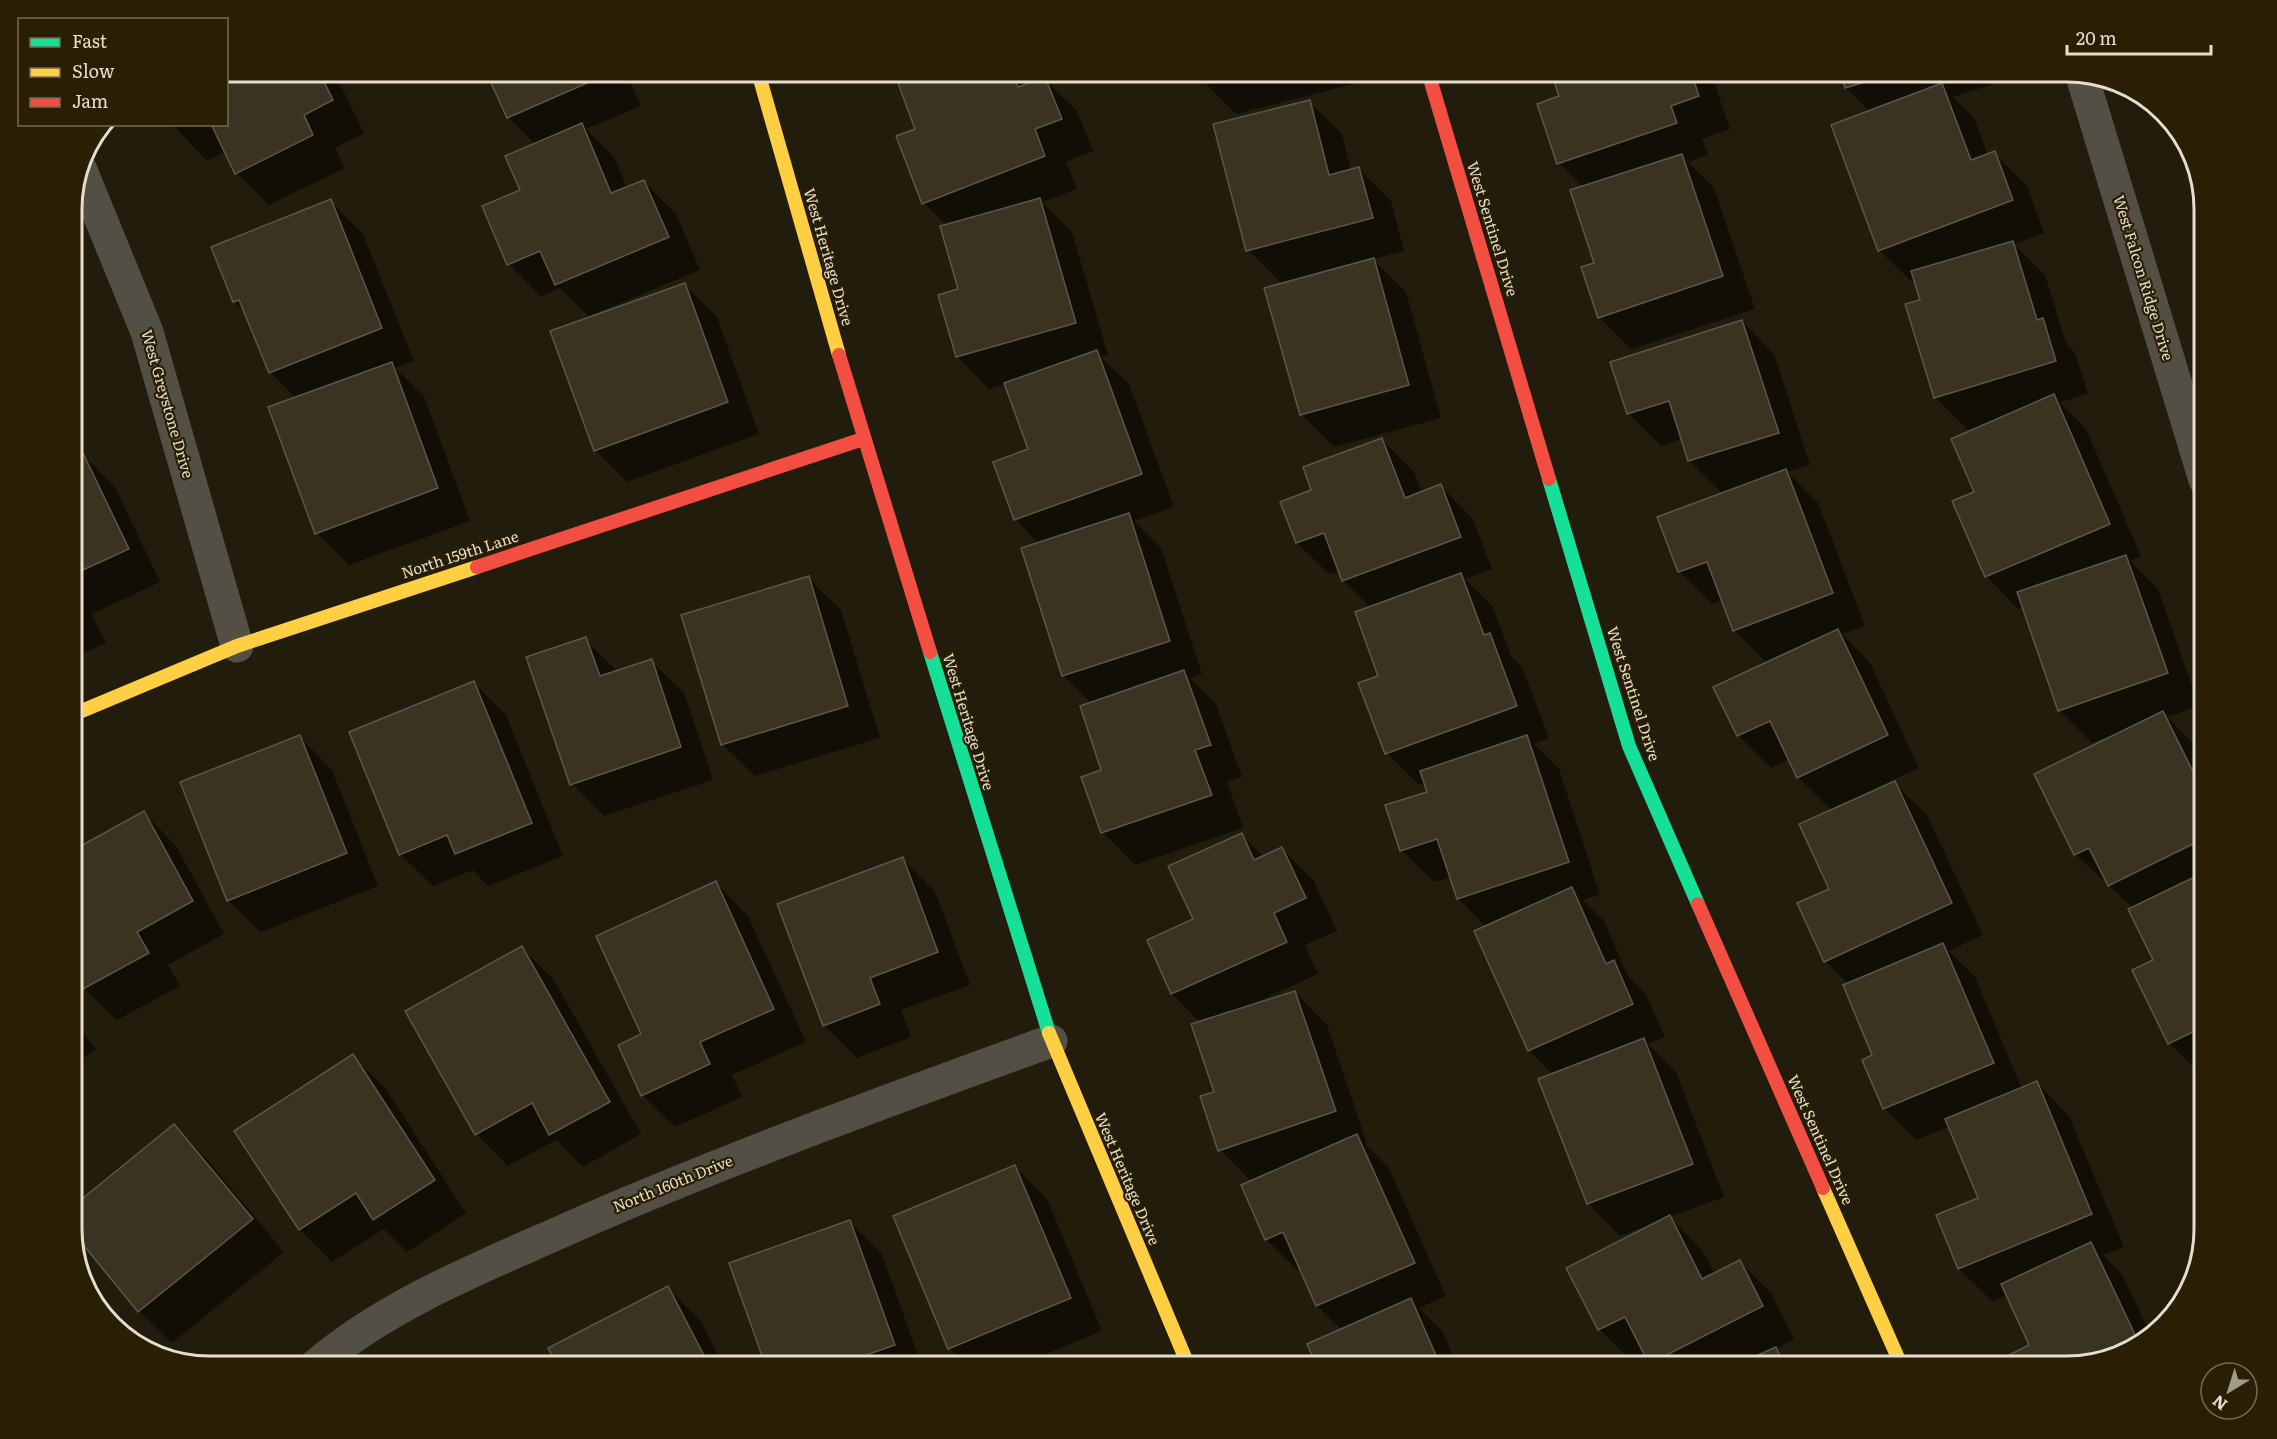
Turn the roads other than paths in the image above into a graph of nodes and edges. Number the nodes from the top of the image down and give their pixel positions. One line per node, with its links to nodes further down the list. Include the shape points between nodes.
1 (761, 82): 5 (street, West Heritage Drive)
2 (1431, 82): 12 (street, West Sentinel Drive, via 1629,746)
3 (2084, 84): 6 (street, West Falcon Ridge Drive)
4 (86, 183): 7 (street, West Greystone Drive, via 147,332)
5 (863, 439): 7 (street, North 159th Lane); 9 (street, West Heritage Drive)
6 (2194, 444)
7 (237, 646): 8 (street, North 159th Lane)
8 (83, 710)
9 (1051, 1041): 10 (street, North 160th Drive, via 655,1190 428,1292); 11 (street, West Heritage Drive)
10 (325, 1357)
11 (1185, 1357)
12 (1898, 1357)

